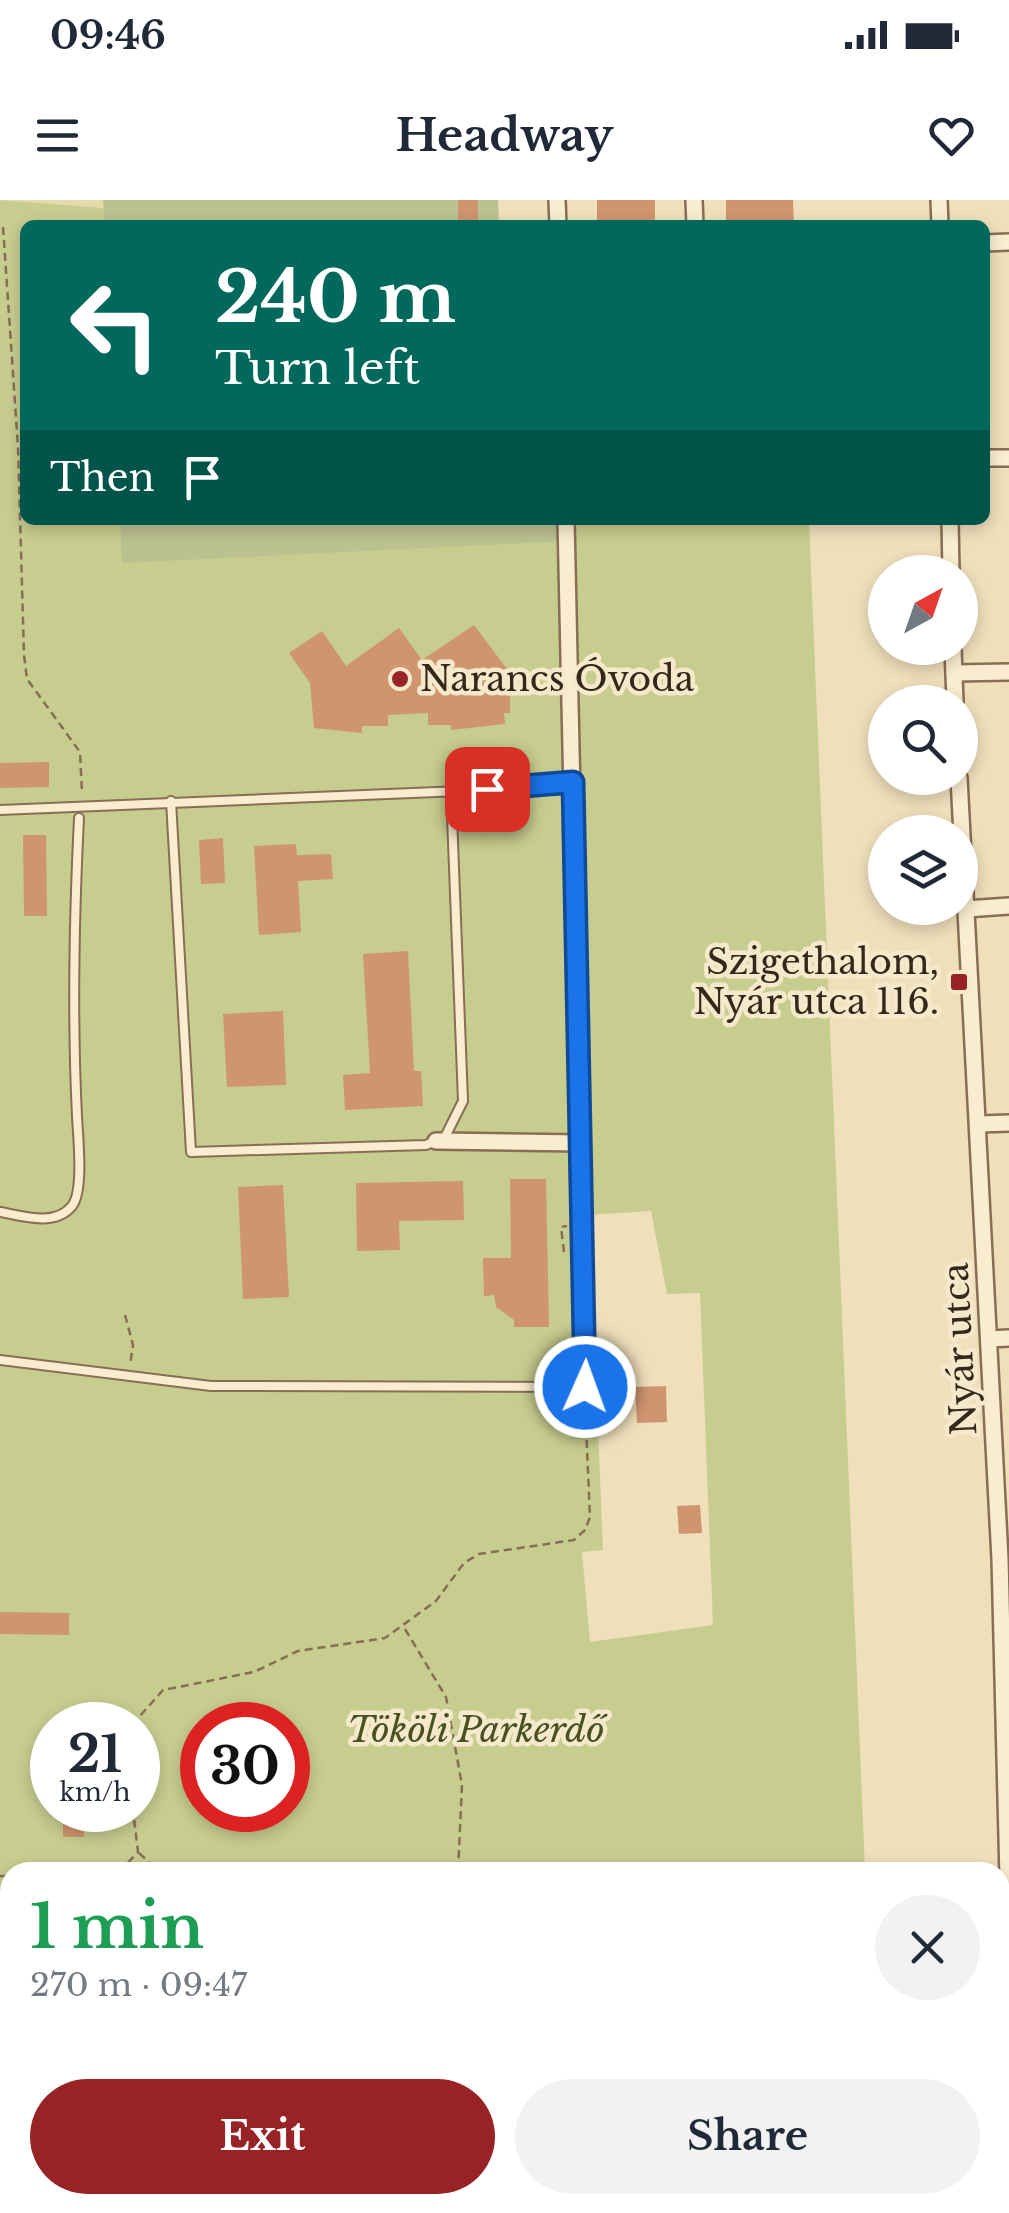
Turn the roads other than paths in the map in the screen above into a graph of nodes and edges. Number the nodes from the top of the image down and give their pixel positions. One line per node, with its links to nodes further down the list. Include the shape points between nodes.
1 (566, 525): 8 (street)
2 (950, 525): 3 (street)
3 (951, 555)
4 (954, 665): 6 (street)
5 (1009, 672): 6 (street)
6 (954, 673): 7 (street)
7 (955, 685)
8 (573, 782): 9 (lane); 19 (street)
9 (451, 790): 10 (lane); 18 (lane, via 463,1102 456,1122)
10 (171, 801): 12 (lane); 18 (lane, via 191,1152)
11 (0, 810): 12 (lane)
12 (81, 814): 20 (lane, via 71,994 76,1202 63,1216)
13 (1009, 906): 14 (street)
14 (978, 907)
15 (967, 925): 17 (street, Nyár utca)
16 (1009, 1122): 17 (street)
17 (979, 1124): 22 (street, Nyár utca)
18 (436, 1140): 19 (street)
19 (580, 1143): 24 (street)
20 (0, 1212)
21 (1009, 1338): 22 (street)
22 (989, 1339): 25 (street, Nyár utca)
23 (0, 1360): 24 (lane, via 211,1386)
24 (585, 1387)
25 (1004, 1559): 26 (street, Nyár utca)
26 (1007, 1781): 27 (street, Nyár utca)
27 (1008, 1862)

